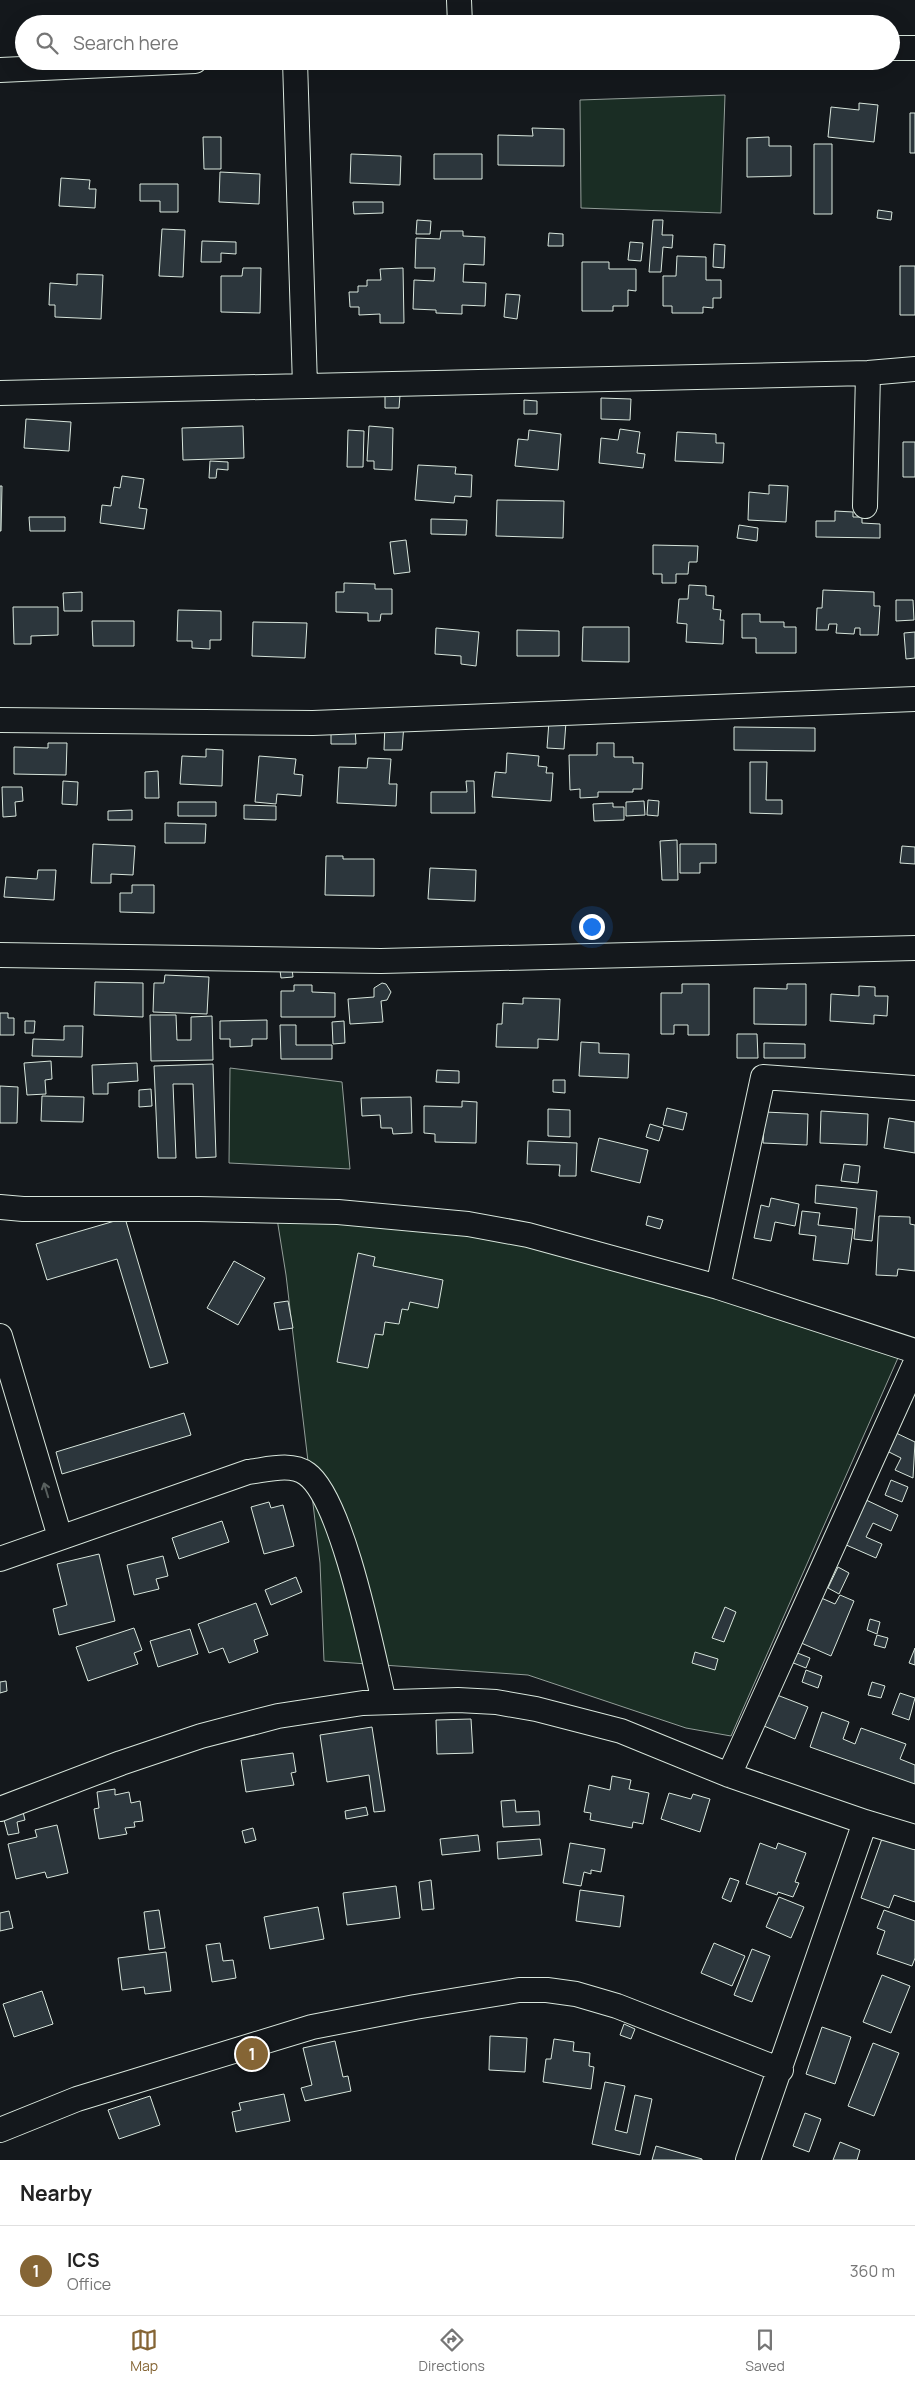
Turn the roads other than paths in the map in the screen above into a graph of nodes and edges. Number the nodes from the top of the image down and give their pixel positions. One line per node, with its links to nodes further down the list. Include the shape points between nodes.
1 (459, 0): 2 (street)
2 (460, 15)
3 (900, 48): 4 (street)
4 (915, 48)
5 (15, 69): 6 (street)
6 (0, 70)
7 (295, 70): 10 (street)
8 (915, 369): 9 (street)
9 (868, 373): 10 (street); 12 (street)
10 (305, 386): 11 (street)
11 (0, 393)
12 (865, 506)
13 (915, 699): 14 (street, via 313,723)
14 (0, 720)
15 (915, 948): 16 (street, via 381,961)
16 (0, 955)
17 (915, 1088): 19 (street, via 763,1077)
18 (0, 1207): 19 (street, via 338,1212 468,1224 528,1235)
19 (718, 1287): 21 (street)
20 (0, 1336): 23 (street, one-way to 20)
21 (915, 1351)
22 (915, 1364): 26 (street)
23 (60, 1537): 24 (street); 25 (street, via 248,1472 277,1468 306,1473 328,1503 357,1587)
24 (0, 1559)
25 (384, 1702): 26 (street, via 458,1700 536,1709 621,1731); 27 (street, via 278,1716 201,1736)
26 (729, 1775): 28 (street)
27 (0, 1809)
28 (865, 1822): 29 (street); 30 (street)
29 (915, 1837)
30 (781, 2070): 31 (street, via 617,2006 576,1994 519,1990 312,2027 77,2099); 32 (street)
31 (0, 2130)
32 (748, 2160)

